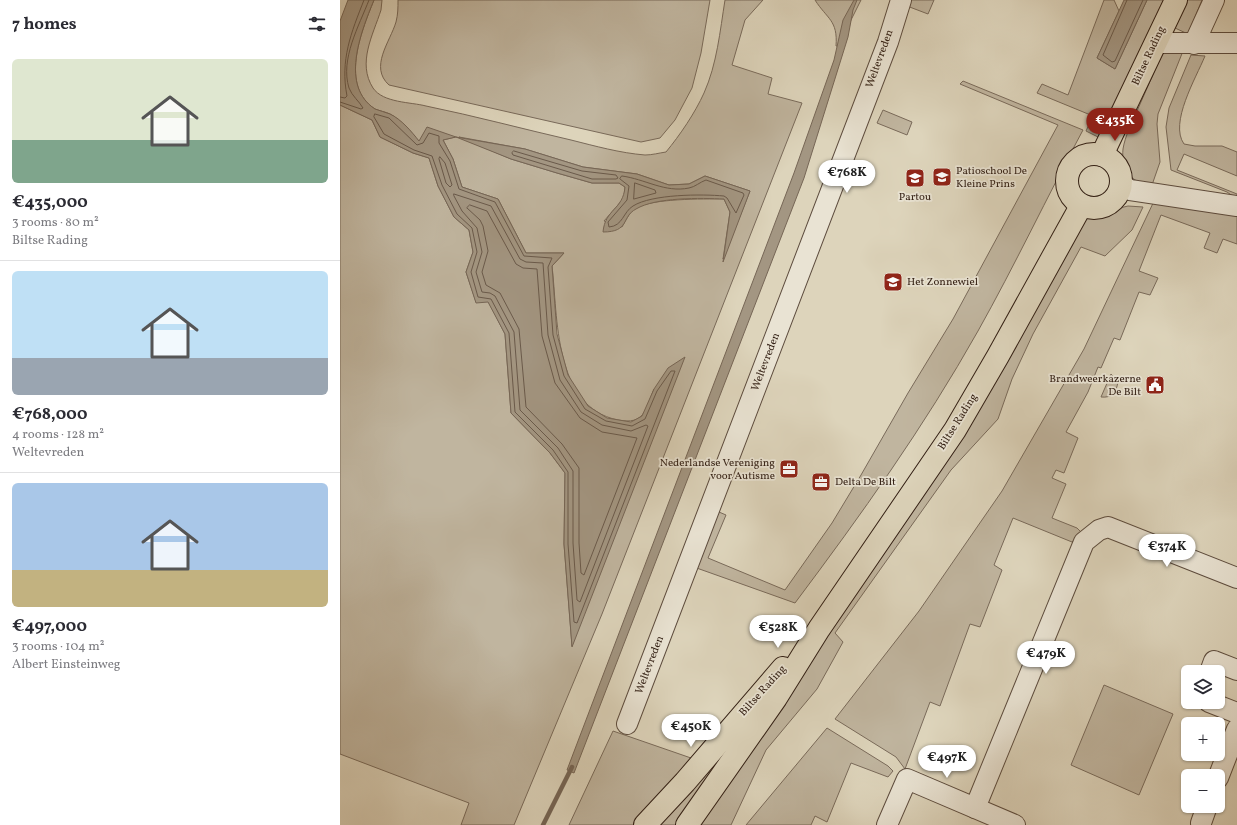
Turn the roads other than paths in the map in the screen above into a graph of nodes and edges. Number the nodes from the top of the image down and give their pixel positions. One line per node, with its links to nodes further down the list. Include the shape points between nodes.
1 (901, 0): 17 (street, Weltevreden, via 888,42)
2 (1176, 0): 4 (main road, Biltse Rading)
3 (1214, 0): 6 (street)
4 (1156, 43): 6 (street); 7 (main road, Biltse Rading)
5 (1237, 43): 6 (street)
6 (1194, 44)
7 (1102, 155): 8 (main road, via 1111,159 1117,166); 9 (main road, via 1082,156 1068,171 1068,191)
8 (1121, 184): 9 (main road, via 1119,193 1112,202 1102,208); 10 (street, via 1130,190)
9 (1081, 206): 12 (main road, Biltse Rading, via 955,430)
10 (1237, 206)
11 (1237, 578): 20 (street, via 1108,528 1099,530 1084,542)
12 (819, 629): 21 (main road, Biltse Rading); 22 (main road, Biltse Rading, via 776,698)
13 (1212, 665): 14 (street, via 1214,660)
14 (1237, 670)
15 (1225, 708): 16 (street)
16 (1237, 713)
17 (627, 724)
18 (1237, 729): 19 (street)
19 (1221, 769)
20 (975, 808): 23 (street, via 907,779); 24 (street)
21 (645, 825)
22 (687, 825)
23 (887, 825)
24 (1016, 825)

